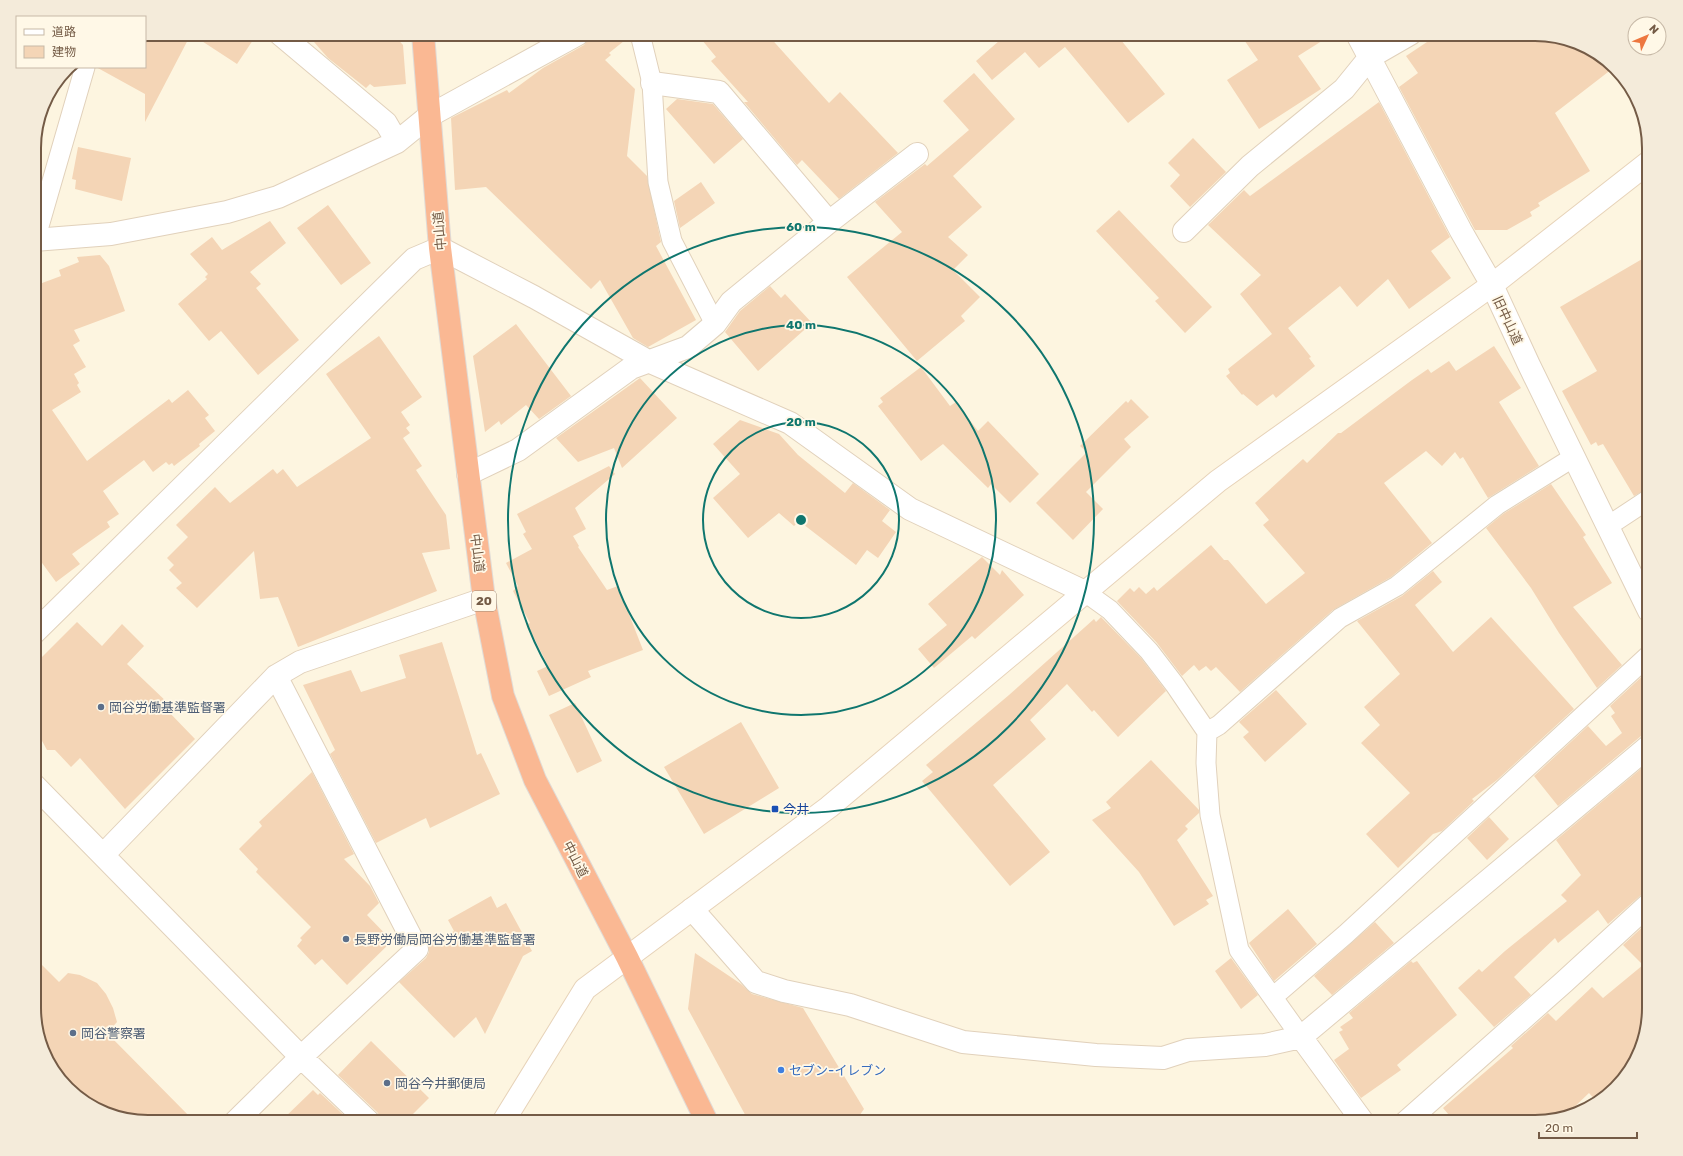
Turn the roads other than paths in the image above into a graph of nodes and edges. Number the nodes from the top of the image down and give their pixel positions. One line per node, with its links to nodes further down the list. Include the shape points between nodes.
1 (288, 41): 11 (street, via 386,123)
2 (424, 41): 10 (highway, 中山道 / 20)
3 (565, 41): 10 (street)
4 (642, 41): 9 (lane)
5 (1361, 41): 7 (street, 旧中山道)
6 (1398, 41): 7 (street)
7 (1370, 57): 16 (street, via 1344,89 1250,166); 19 (street, 旧中山道)
8 (85, 68): 14 (lane)
9 (652, 83): 15 (street, via 718,92); 20 (lane, via 658,182 672,241)
10 (429, 116): 11 (street); 18 (highway, 中山道 / 20)
11 (397, 142): 17 (street, via 278,197 227,212 111,234)
12 (917, 154): 15 (street)
13 (1642, 167): 19 (street)
14 (41, 219)
15 (829, 222): 20 (street, via 731,302)
16 (1184, 231)
17 (41, 240)
18 (440, 248): 21 (street); 23 (highway, 中山道 / 20); 29 (street, via 414,259)
19 (1492, 285): 22 (street, 旧中山道); 26 (street, via 1218,481)
20 (715, 324): 21 (street, via 688,347)
21 (648, 361): 23 (street, via 631,368 606,385 518,450); 26 (street, via 790,423 910,509)
22 (1574, 457): 25 (street, 旧中山道); 32 (lane, via 1497,505 1397,586 1340,618 1219,725)
23 (468, 474): 28 (highway, 中山道 / 20)
24 (1642, 504): 25 (lane)
25 (1608, 526): 27 (street, 旧中山道)
26 (1085, 592): 32 (lane, via 1110,610 1149,651); 36 (street, via 829,808)
27 (1642, 596)
28 (484, 599): 31 (street, via 300,662); 38 (highway, 中山道 / 20, via 503,696 536,780)
29 (41, 626)
30 (1642, 661): 39 (lane, via 1346,934)
31 (276, 676): 35 (street); 41 (street, via 417,949)
32 (1207, 732): 39 (lane, via 1206,763 1210,815 1239,950)
33 (1642, 752): 40 (street)
34 (41, 792): 35 (street)
35 (103, 855): 41 (street)
36 (692, 909): 38 (street); 40 (street, via 756,982 784,991 850,1005 963,1042 1096,1055 1163,1058 1188,1050 1265,1045)
37 (1642, 910): 47 (street)
38 (627, 957): 44 (street, via 585,989); 45 (highway, 中山道 / 20)
39 (1272, 997): 40 (lane)
40 (1301, 1038): 46 (street)
41 (301, 1057): 42 (street); 43 (street)
42 (242, 1115)
43 (361, 1115)
44 (507, 1115)
45 (704, 1115)
46 (1358, 1115)
47 (1414, 1115)

